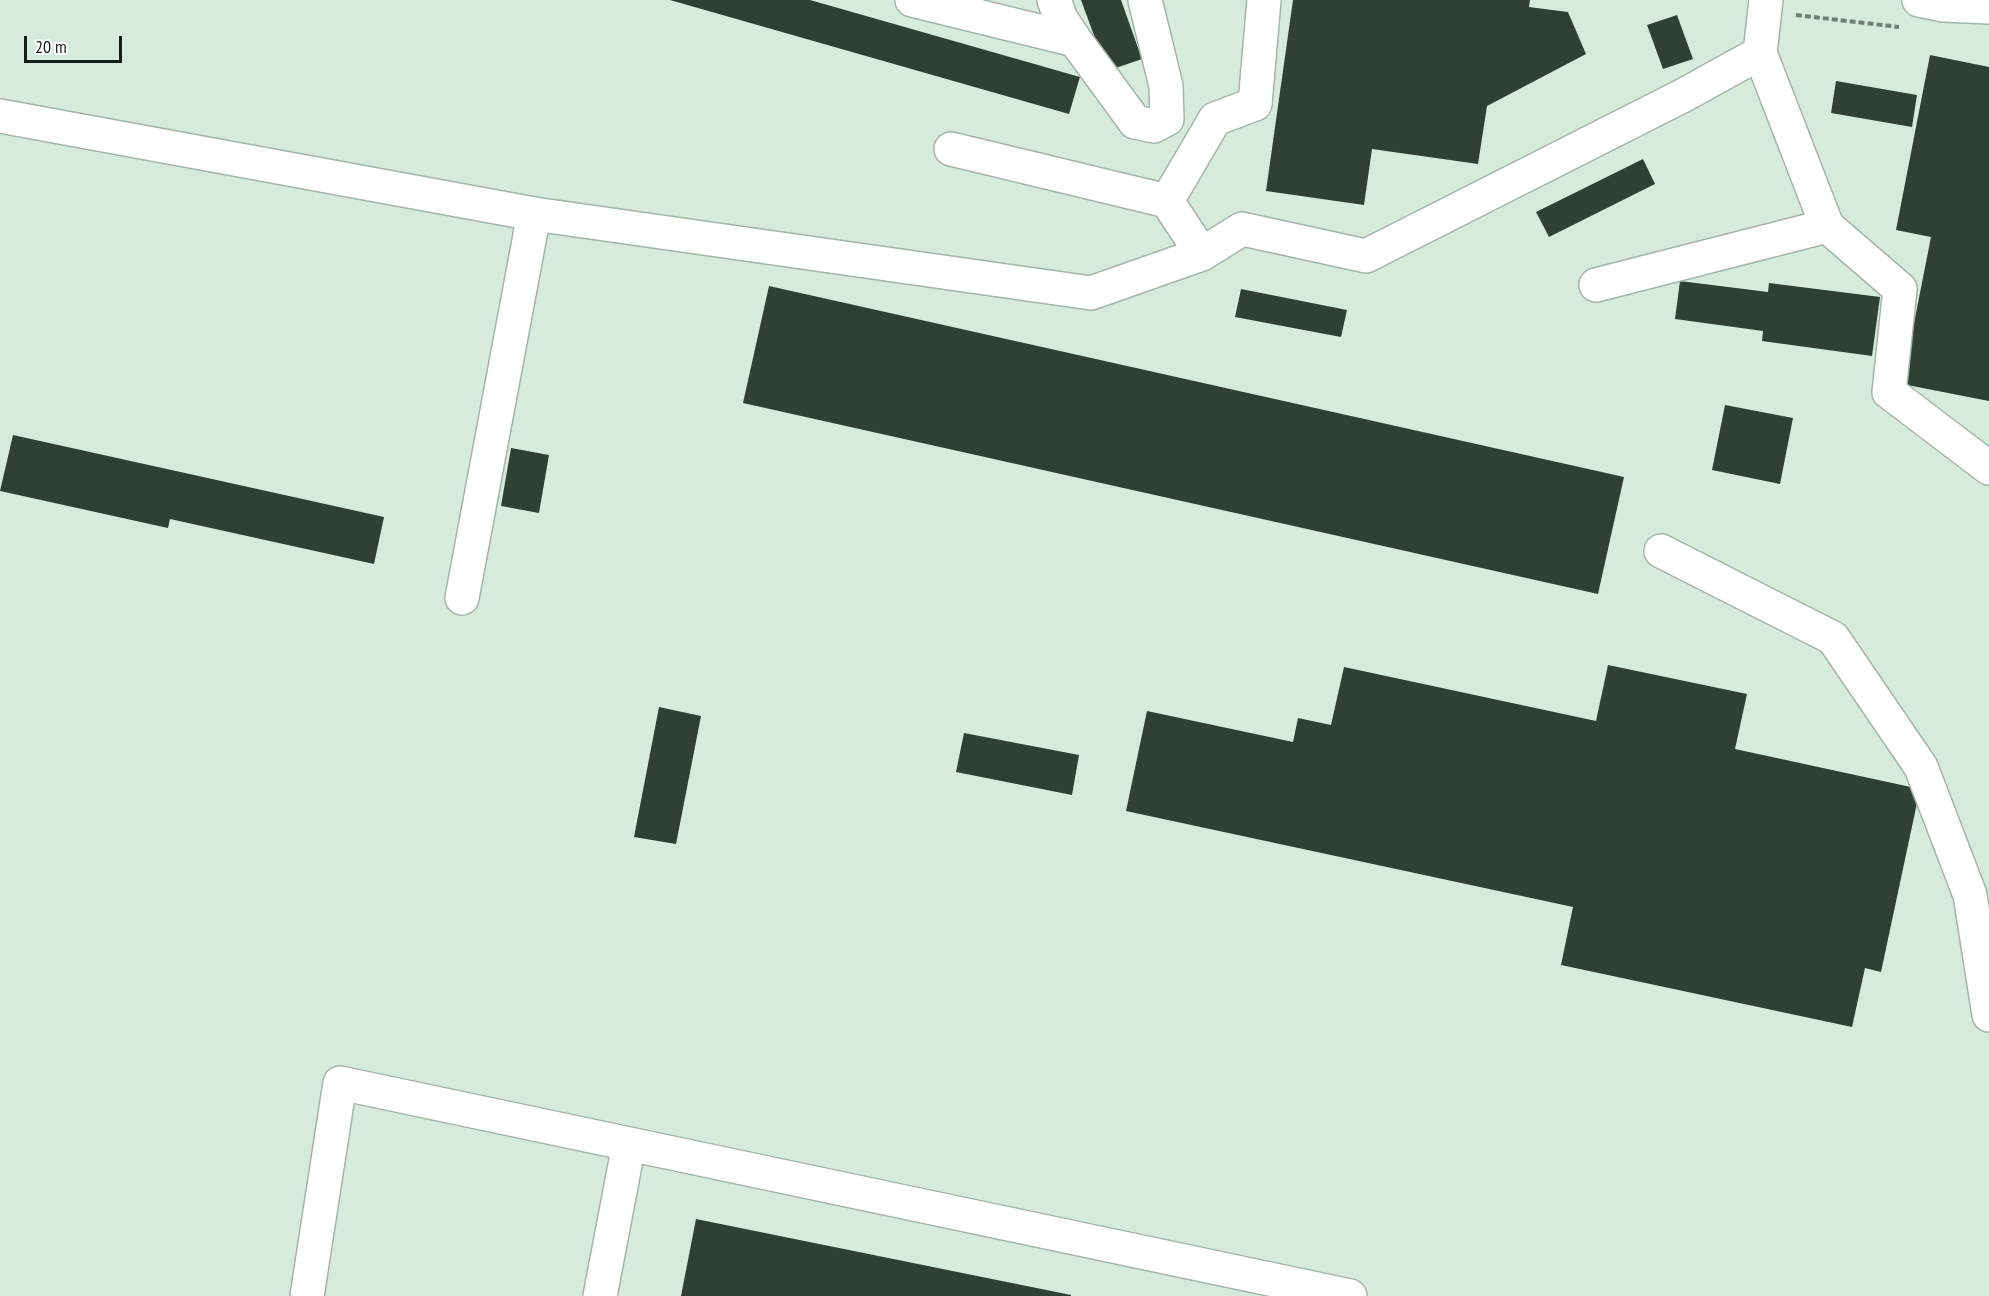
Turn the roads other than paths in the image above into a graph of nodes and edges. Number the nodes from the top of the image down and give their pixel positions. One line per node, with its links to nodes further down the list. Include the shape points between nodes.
1 (912, 0): 8 (street)
2 (1054, 0): 8 (street)
3 (1145, 0): 8 (street, via 1166,86 1167,119 1154,126 1135,122)
4 (1264, 0): 12 (street, via 1255,104 1215,120)
5 (1982, 4): 7 (street, via 1944,5)
6 (1765, 6): 9 (street)
7 (1913, 14)
8 (1075, 40)
9 (1760, 52): 14 (street); 15 (street, via 1684,95 1365,256 1242,229)
10 (0, 116): 13 (street)
11 (951, 149): 12 (street)
12 (1167, 201): 15 (street)
13 (534, 214): 15 (street, via 1091,293); 19 (street)
14 (1827, 226): 16 (street); 17 (street, via 1900,289 1888,392)
15 (1202, 254)
16 (1596, 285)
17 (1989, 468)
18 (1661, 551): 20 (street, via 1833,638 1921,767 1970,895)
19 (462, 598)
20 (1989, 1015)
21 (629, 1144): 22 (street, via 340,1083); 23 (street); 24 (street)
22 (307, 1296)
23 (600, 1296)
24 (1350, 1296)

